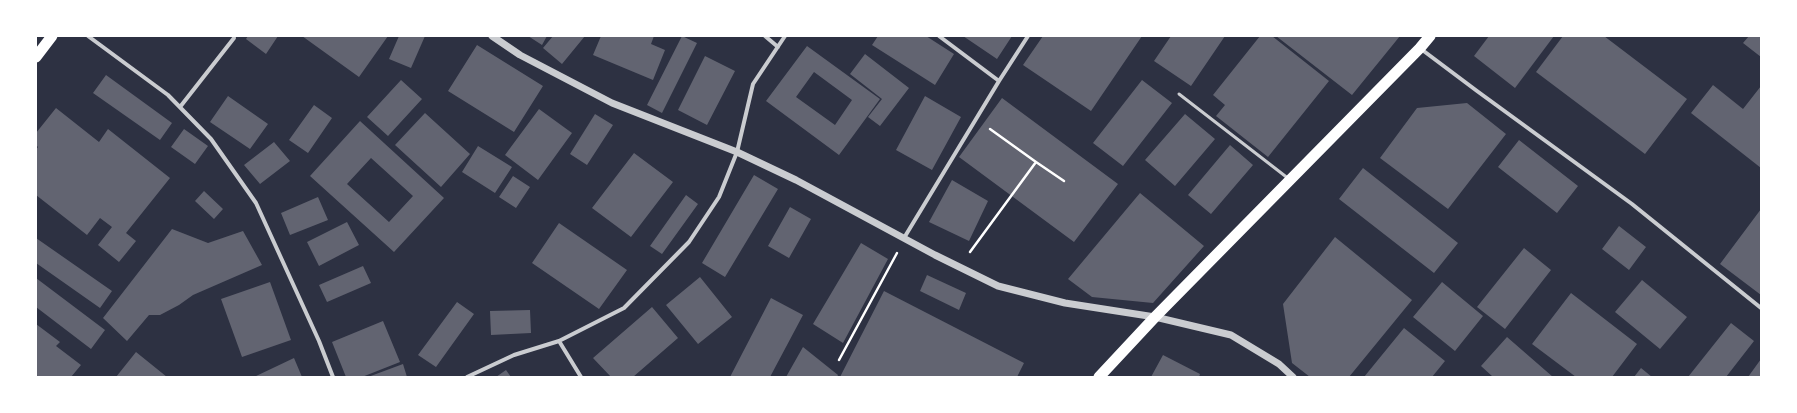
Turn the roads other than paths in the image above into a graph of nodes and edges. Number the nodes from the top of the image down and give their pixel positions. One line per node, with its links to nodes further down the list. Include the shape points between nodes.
1 (52, 36): 12 (highway)
2 (88, 36): 15 (street)
3 (492, 36): 16 (street, via 520,55 612,102)
4 (765, 36): 10 (street)
5 (785, 36): 10 (street)
6 (939, 36): 13 (street)
7 (1028, 36): 13 (street)
8 (1430, 36): 11 (highway)
9 (234, 38): 15 (street)
10 (778, 46): 16 (street, via 753,84)
11 (1420, 48): 17 (highway); 19 (street, via 1632,204)
12 (36, 57)
13 (999, 81): 18 (street)
14 (1179, 94): 17 (lane)
15 (180, 107): 22 (street, via 211,139 256,203 320,341)
16 (737, 152): 18 (street, via 796,180); 21 (street, via 719,197 690,242 624,308)
17 (1290, 180): 20 (highway)
18 (904, 238): 20 (street, via 998,286 1065,303)
19 (1761, 308)
20 (1155, 317): 25 (highway); 26 (street, via 1231,335 1279,364)
21 (559, 341): 23 (street, via 514,355); 24 (street)
22 (333, 377)
23 (466, 377)
24 (581, 377)
25 (1099, 377)
26 (1293, 377)

